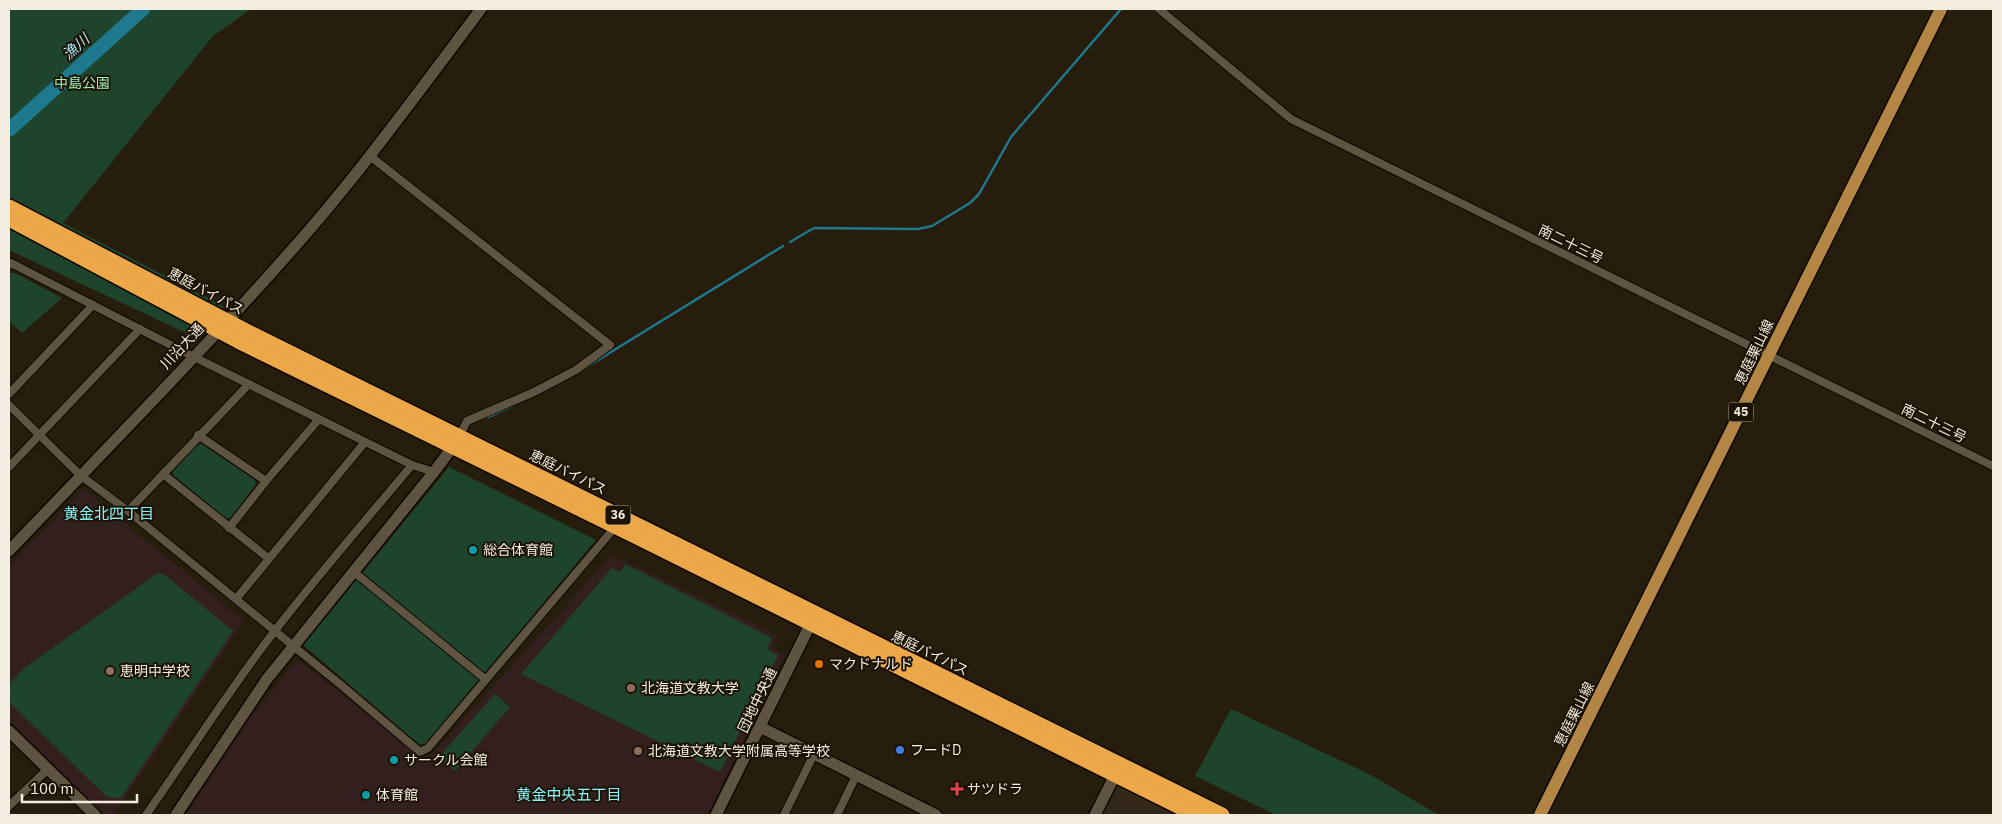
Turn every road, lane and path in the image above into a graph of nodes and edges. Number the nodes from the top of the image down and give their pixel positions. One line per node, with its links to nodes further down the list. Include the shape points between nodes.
1 (481, 9): 4 (street, 川沿大通)
2 (1159, 9): 10 (street, 南二十三号, via 1291,118)
3 (1942, 9): 10 (main road, 恵庭栗山線 / 45)
4 (370, 156): 8 (street, 川沿大通, via 290,252); 19 (street, via 610,345 576,370 467,421)
5 (10, 214): 8 (highway, 恵庭バイパス / 36)
6 (9, 265): 7 (street, via 11,263)
7 (93, 305): 9 (street); 13 (street)
8 (222, 325): 11 (street, 川沿大通); 19 (highway, 恵庭バイパス / 36, via 246,331)
9 (140, 329): 11 (street); 16 (street)
10 (1769, 355): 21 (street, 南二十三号); 55 (main road, 恵庭栗山線 / 45)
11 (194, 357): 12 (street); 25 (street, 川沿大通)
12 (249, 384): 15 (street); 17 (street)
13 (9, 394)
14 (9, 405): 16 (street)
15 (319, 419): 18 (street); 26 (street)
16 (40, 434): 22 (street); 25 (street)
17 (198, 435): 24 (street); 26 (street)
18 (365, 442): 20 (street); 31 (street)
19 (456, 442): 23 (street); 28 (highway, 恵庭バイパス / 36); 34 (highway, 恵庭バイパス / 36)
20 (412, 465): 23 (street); 35 (street)
21 (1993, 466)
22 (9, 467)
23 (434, 472): 32 (street)
24 (163, 474): 27 (street); 29 (street)
25 (80, 475): 27 (street); 30 (street, 川沿大通)
26 (266, 481): 29 (street)
27 (128, 511): 33 (street)
28 (616, 526): 34 (highway, 恵庭バイパス / 36); 37 (street)
29 (229, 528): 31 (street)
30 (9, 550)
31 (268, 558): 33 (street)
32 (354, 572): 36 (street); 37 (street)
33 (236, 599): 35 (street)
34 (814, 619): 38 (street, 団地中央通); 42 (highway, 恵庭バイパス / 36)
35 (274, 631): 36 (street); 46 (street)
36 (294, 647): 37 (street, via 420,752 428,748); 47 (street, via 267,679)
37 (485, 679)
38 (760, 727): 40 (street); 48 (street, 団地中央通)
39 (9, 731): 41 (street)
40 (814, 754): 43 (street); 49 (street)
41 (48, 769): 44 (street); 45 (street)
42 (1118, 770): 52 (street); 53 (highway, 恵庭バイパス / 36); 54 (highway, 恵庭バイパス / 36)
43 (856, 776): 50 (street); 51 (street)
44 (9, 806)
45 (95, 815)
46 (146, 815)
47 (176, 815)
48 (716, 815)
49 (784, 815)
50 (836, 815)
51 (936, 815)
52 (1095, 815)
53 (1196, 815)
54 (1222, 815)
55 (1540, 815)

